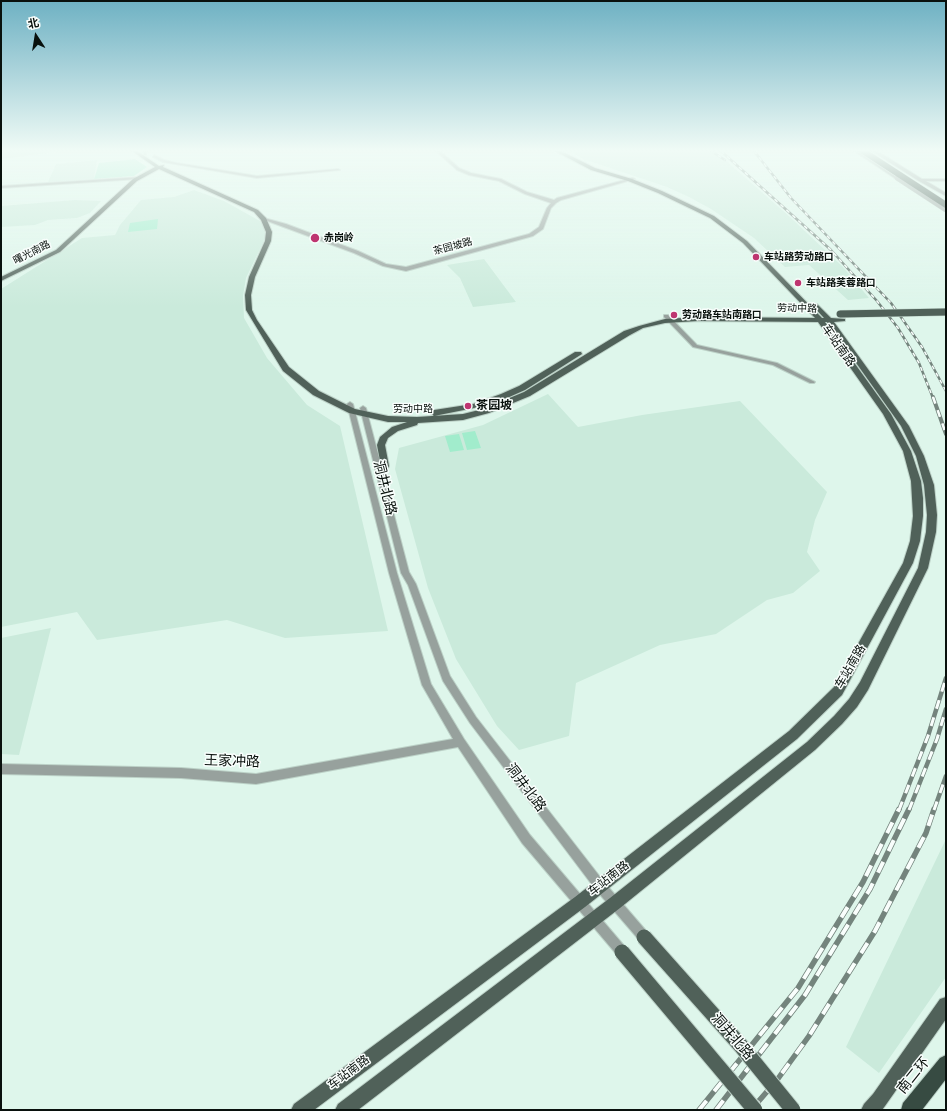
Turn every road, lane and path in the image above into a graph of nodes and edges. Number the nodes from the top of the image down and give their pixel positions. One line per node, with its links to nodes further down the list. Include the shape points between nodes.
1 (109, 203): 11 (main road, 曙光南路, via 58,250)
2 (237, 203): 9 (main road)
3 (244, 203): 10 (main road, via 260,210)
4 (553, 203): 10 (street, 茶园坡路, via 541,228 531,235 406,268 385,265)
5 (683, 203): 13 (main road, 车站南路, via 724,225 745,242)
6 (688, 203): 13 (main road, 车站南路, via 728,224 750,241)
7 (935, 203): 8 (street, bridge)
8 (946, 210)
9 (264, 219): 10 (street, 茶园坡路); 18 (main road, 劳动中路, via 269,232 268,239 249,289 249,310 286,369 313,391)
10 (272, 222): 18 (main road, 劳动中路, via 272,246 255,288 255,304 259,317 293,367 322,391)
11 (1, 277)
12 (946, 312): 14 (main road, bridge)
13 (822, 317): 14 (main road, 劳动中路); 16 (main road, 劳动中路); 24 (main road, 车站南路, via 833,340 901,437 913,466 918,516 915,541 908,563 838,691 793,734); 26 (main road, 车站南路, via 843,340 894,410 914,442 926,471 932,515 923,568 864,686 838,720 811,746)
14 (841, 317): 15 (main road)
15 (946, 317)
16 (668, 318): 17 (street, via 696,346 775,364); 19 (main road, 劳动中路, via 639,323 620,330 522,388 489,402 430,413); 20 (main road, 劳动中路, via 627,333 515,400 474,414)
17 (812, 382)
18 (351, 408): 19 (main road, 劳动中路); 22 (street, 洞井北路, via 410,633 427,685)
19 (364, 411): 20 (main road, 劳动中路, via 395,419); 21 (street, 洞井北路)
20 (429, 420): 21 (main road, via 395,429 384,437 381,445 385,466)
21 (381, 475): 24 (street, 洞井北路, via 405,572 412,584 446,678 473,720)
22 (460, 742): 23 (street, 王家冲路, via 256,779 181,773); 25 (street, 洞井北路, via 526,839)
23 (1, 768)
24 (600, 886): 25 (main road, 车站南路); 26 (street, 洞井北路)
25 (580, 902): 27 (street, 洞井北路); 32 (main road, 车站南路)
26 (615, 903): 27 (main road, 车站南路); 28 (street, 洞井北路)
27 (595, 919): 29 (street, 洞井北路); 33 (main road, 车站南路)
28 (644, 937): 35 (main road, 洞井北路, bridge, via 741,1046)
29 (622, 952): 34 (main road, 洞井北路, bridge)
30 (946, 1005): 36 (main road)
31 (946, 1064): 37 (highway, 南二环)
32 (300, 1110)
33 (344, 1110)
34 (755, 1110)
35 (793, 1110)
36 (870, 1110)
37 (910, 1110)

